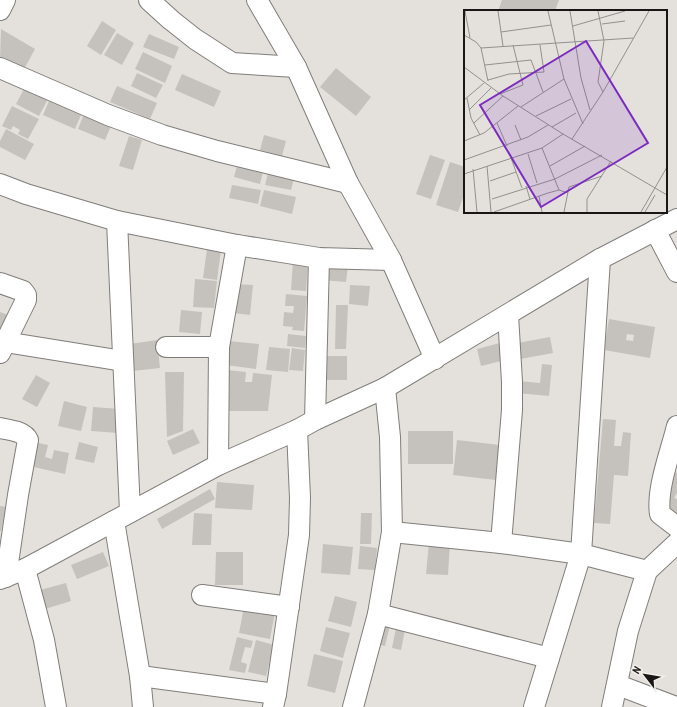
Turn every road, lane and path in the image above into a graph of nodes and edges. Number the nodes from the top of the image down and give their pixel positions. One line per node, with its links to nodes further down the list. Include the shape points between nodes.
1 (6, 0): 4 (street)
2 (150, 0): 5 (street, via 195,39 232,63)
3 (257, 0): 5 (street)
4 (0, 10)
5 (296, 67): 7 (street)
6 (0, 68): 7 (street, via 108,115 162,135)
7 (348, 183): 15 (street)
8 (0, 184): 10 (street)
9 (677, 219): 11 (street)
10 (117, 220): 12 (street); 23 (street)
11 (655, 230): 14 (street); 16 (street)
12 (237, 245): 13 (street); 21 (street)
13 (319, 258): 15 (street); 25 (street)
14 (600, 259): 18 (street); 35 (street)
15 (391, 260): 22 (street)
16 (677, 272)
17 (0, 283): 19 (street, via 23,291 26,295 26,300)
18 (508, 315): 22 (street); 34 (street, via 512,410)
19 (2, 346): 23 (street)
20 (166, 347): 21 (street)
21 (219, 347): 29 (street)
22 (435, 359): 24 (street)
23 (123, 361): 30 (street)
24 (385, 388): 25 (street); 32 (street, via 390,437)
25 (315, 420): 28 (street)
26 (677, 426): 31 (street, via 658,504 660,514)
27 (0, 428): 38 (street, via 22,434 28,440)
28 (297, 430): 29 (street); 40 (street, via 299,535)
29 (218, 465): 30 (street)
30 (122, 517): 36 (street); 43 (street)
31 (677, 527)
32 (392, 532): 34 (street); 41 (street)
33 (677, 543): 37 (street)
34 (501, 544): 35 (street)
35 (581, 554): 37 (street); 42 (street)
36 (25, 569): 38 (street); 46 (street, via 44,640)
37 (647, 571): 44 (street, via 628,631)
38 (3, 578)
39 (202, 595): 40 (street)
40 (289, 607): 45 (street)
41 (378, 614): 42 (street); 48 (street)
42 (549, 658): 49 (street)
43 (140, 676): 45 (street); 47 (street)
44 (618, 685): 50 (street); 51 (street)
45 (274, 701)
46 (56, 707)
47 (143, 707)
48 (353, 707)
49 (534, 707)
50 (612, 707)
51 (676, 707)

